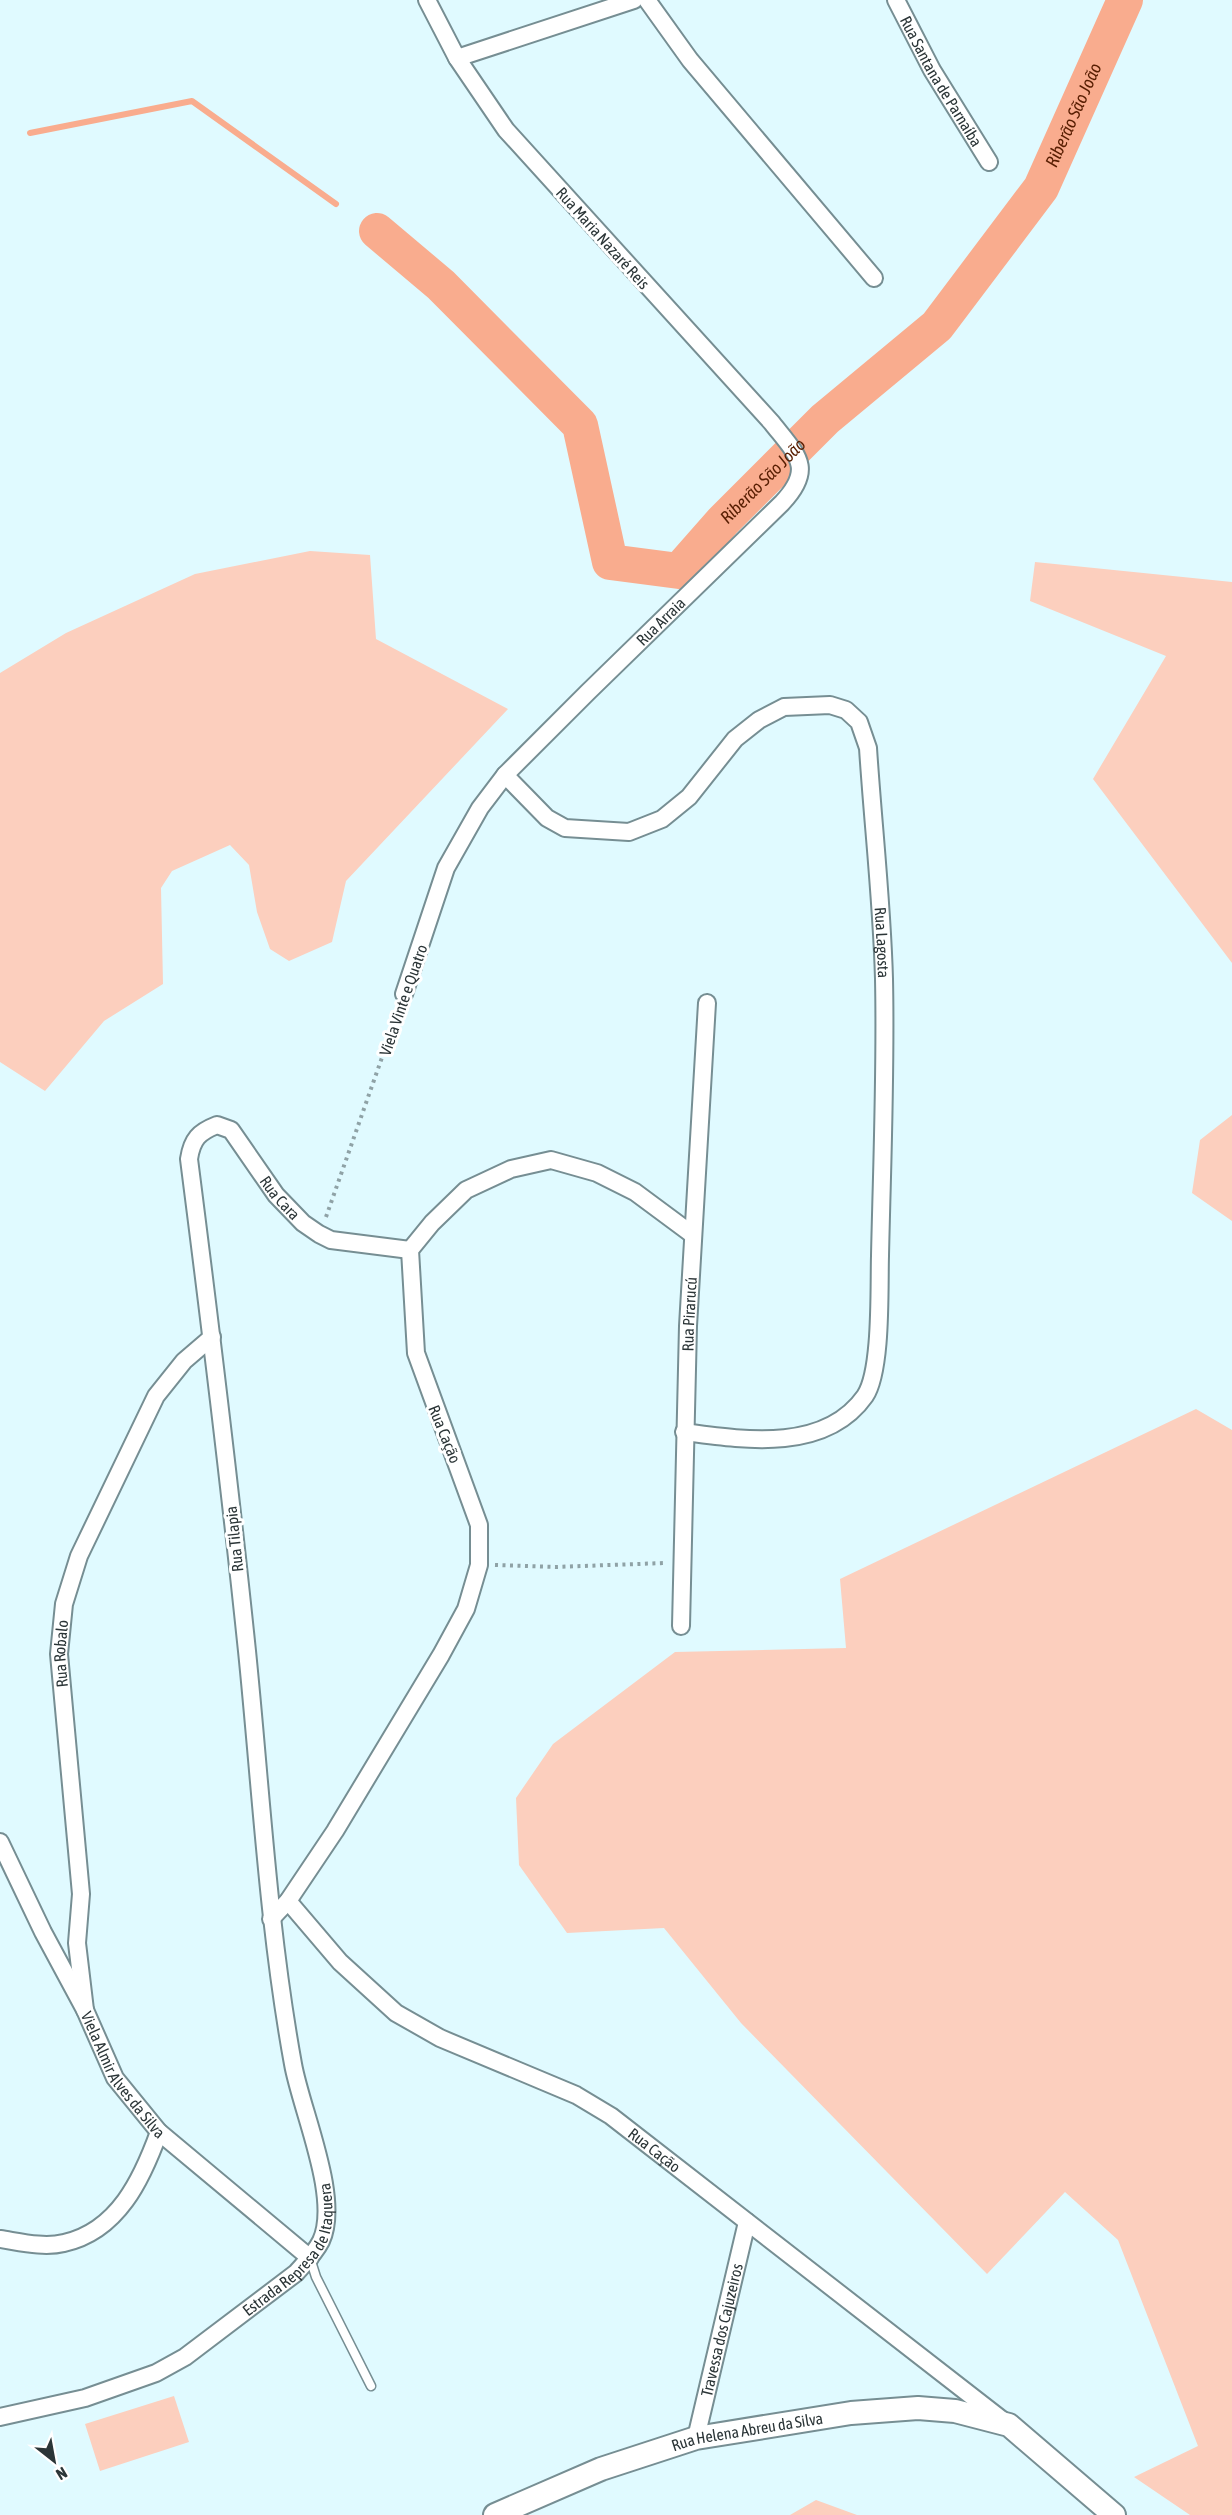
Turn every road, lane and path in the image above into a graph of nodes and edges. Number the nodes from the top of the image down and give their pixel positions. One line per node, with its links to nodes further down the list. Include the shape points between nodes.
1 (428, 0): 5 (street, Rua Maria Nazaré Reis)
2 (634, 0): 5 (street)
3 (647, 0): 7 (street, via 690,60)
4 (896, 0): 6 (street, Rua Santana de Parnaíba, via 932,70)
5 (457, 58): 8 (street, Rua Maria Nazaré Reis, via 506,130 772,423)
6 (989, 162)
7 (874, 278)
8 (799, 462): 9 (street, Rua Arraia, via 802,474 796,489)
9 (505, 775): 10 (street, Viela Vinte e Quatro, via 480,808 446,868); 17 (street, Rua Lagosta, via 547,818 566,828 629,832 662,819 688,797 735,739 784,707 830,705 846,710 859,722 868,748 884,979 882,1186 874,1368 866,1395 839,1422 810,1433 752,1441)
10 (404, 994): 13 (path, Viela Vinte e Quatro)
11 (707, 1002): 14 (street, Rua Pirarucú)
12 (189, 1159): 13 (street, Rua Cara, via 191,1143 202,1131 217,1125 231,1130 276,1196); 16 (street, Rua Tilapia)
13 (319, 1234): 15 (street, Rua Cara, via 331,1240)
14 (693, 1235): 15 (street, via 635,1192 597,1173 551,1160 511,1169 466,1190); 17 (street, Rua Pirarucú)
15 (410, 1250): 19 (street, Rua Cação, via 416,1353 479,1525)
16 (212, 1337): 23 (street, Rua Tilapia, via 247,1652); 24 (street, Rua Robalo, via 184,1361 156,1396 80,1556 64,1604 59,1654 81,1894 77,1943)
17 (684, 1432): 18 (street, Rua Pirarucú)
18 (681, 1563): 19 (path); 20 (street, Rua Pirarucú)
19 (480, 1565): 22 (street, Rua Cação, via 465,1609 441,1655)
20 (681, 1626)
21 (0, 1842): 24 (street, Viela Almir Alves da Silva)
22 (288, 1901): 23 (street, Rua Cação); 26 (street, Rua Cação, via 340,1962 396,2013 440,2038 576,2095 610,2116)
23 (271, 1919): 28 (street, Estrada Represa de Itaquera, via 293,2066 323,2179 327,2211 322,2240)
24 (85, 2010): 25 (street, Viela Almir Alves da Silva, via 115,2078)
25 (159, 2132): 27 (street, via 139,2180 119,2211 98,2229 64,2243); 28 (street, Viela Almir Alves da Silva)
26 (747, 2222): 31 (street, Rua Cação); 32 (street, Travessa dos Cajuzeiros)
27 (0, 2239)
28 (310, 2258): 29 (lane); 30 (street, Estrada Represa de Itaquera, via 194,2350 156,2373 85,2398)
29 (371, 2386)
30 (0, 2417)
31 (1009, 2425): 32 (street, Rua Helena Abreu da Silva, via 955,2411 918,2408 850,2412); 34 (street)
32 (696, 2438): 33 (street, Rua Helena Abreu da Silva, via 601,2469)
33 (495, 2515)
34 (1114, 2515)

